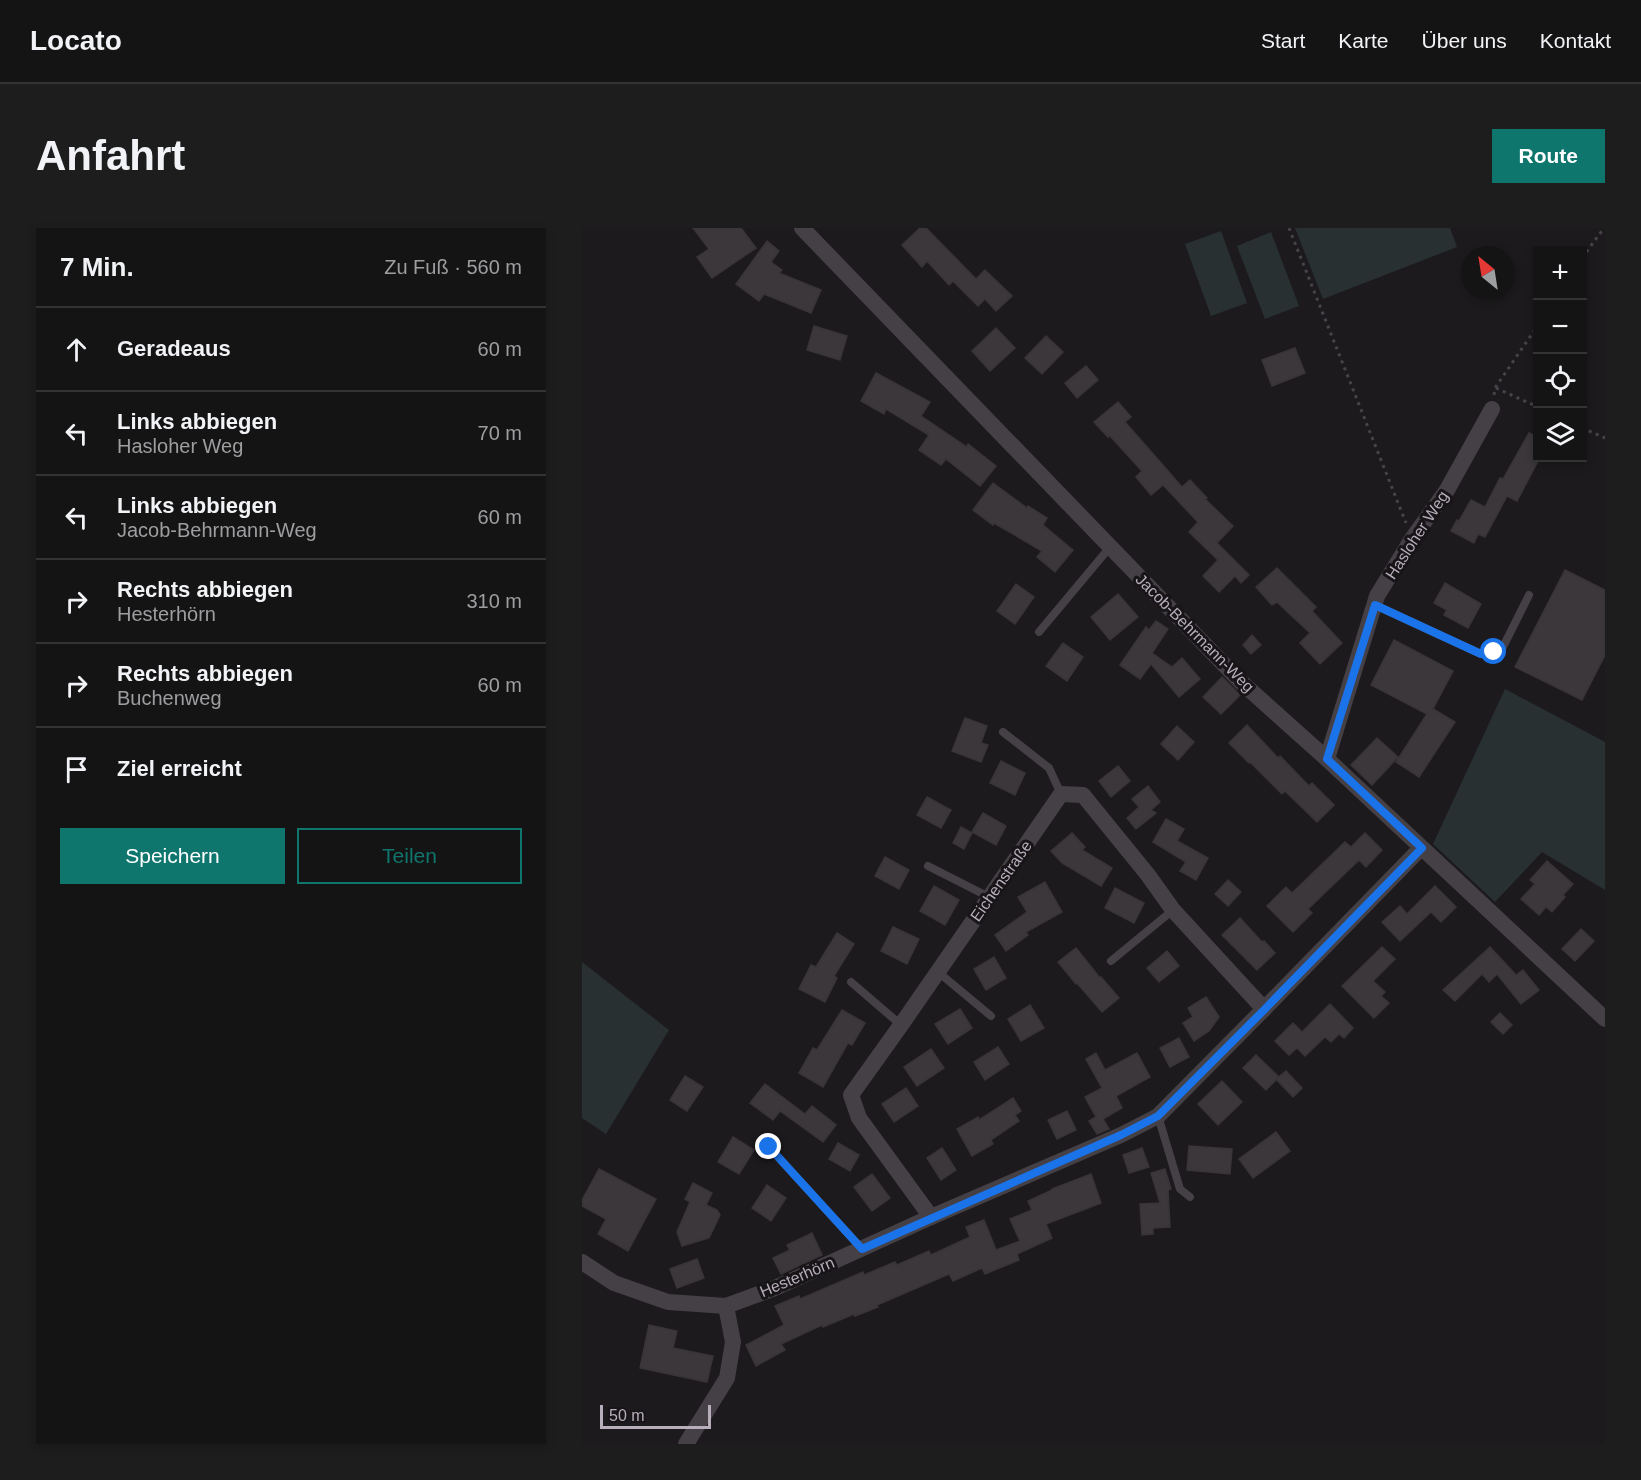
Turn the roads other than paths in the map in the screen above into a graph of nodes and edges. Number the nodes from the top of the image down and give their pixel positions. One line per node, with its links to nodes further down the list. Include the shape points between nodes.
1 (802, 228): 3 (street, Jacob-Behrmann-Weg)
2 (1492, 409): 5 (street, Hasloher Weg)
3 (1110, 546): 6 (lane); 8 (street, Jacob-Behrmann-Weg, via 1240,681)
4 (1529, 595): 5 (lane, via 1503,647 1481,654)
5 (1375, 605): 8 (street, Hasloher Weg)
6 (1039, 632)
7 (1002, 732): 9 (lane, via 1049,768)
8 (1327, 759): 10 (street, Jacob-Behrmann-Weg)
9 (1061, 794): 12 (street, Eichenstraße); 13 (street, via 1083,795)
10 (1422, 848): 17 (street, Hesterhörn); 19 (street, Jacob-Behrmann-Weg)
11 (928, 866): 12 (lane)
12 (989, 897): 15 (street, Eichenstraße)
13 (1173, 910): 14 (lane); 17 (street)
14 (1111, 961)
15 (938, 972): 18 (lane); 20 (street, Eichenstraße)
16 (851, 982): 20 (lane)
17 (1264, 1010): 21 (street, Hesterhörn)
18 (991, 1016)
19 (1605, 1019)
20 (901, 1025): 24 (street, Eichenstraße, via 851,1095 859,1118)
21 (1158, 1116): 23 (lane, via 1180,1189); 24 (street, Hesterhörn)
22 (769, 1147): 25 (lane)
23 (1190, 1197)
24 (931, 1217): 25 (street, Hesterhörn)
25 (862, 1249): 27 (street, Hesterhörn)
26 (582, 1262): 27 (street, Hesterhörn, via 614,1283 668,1302)
27 (726, 1306): 28 (street, via 733,1342 727,1378)
28 (686, 1444)

